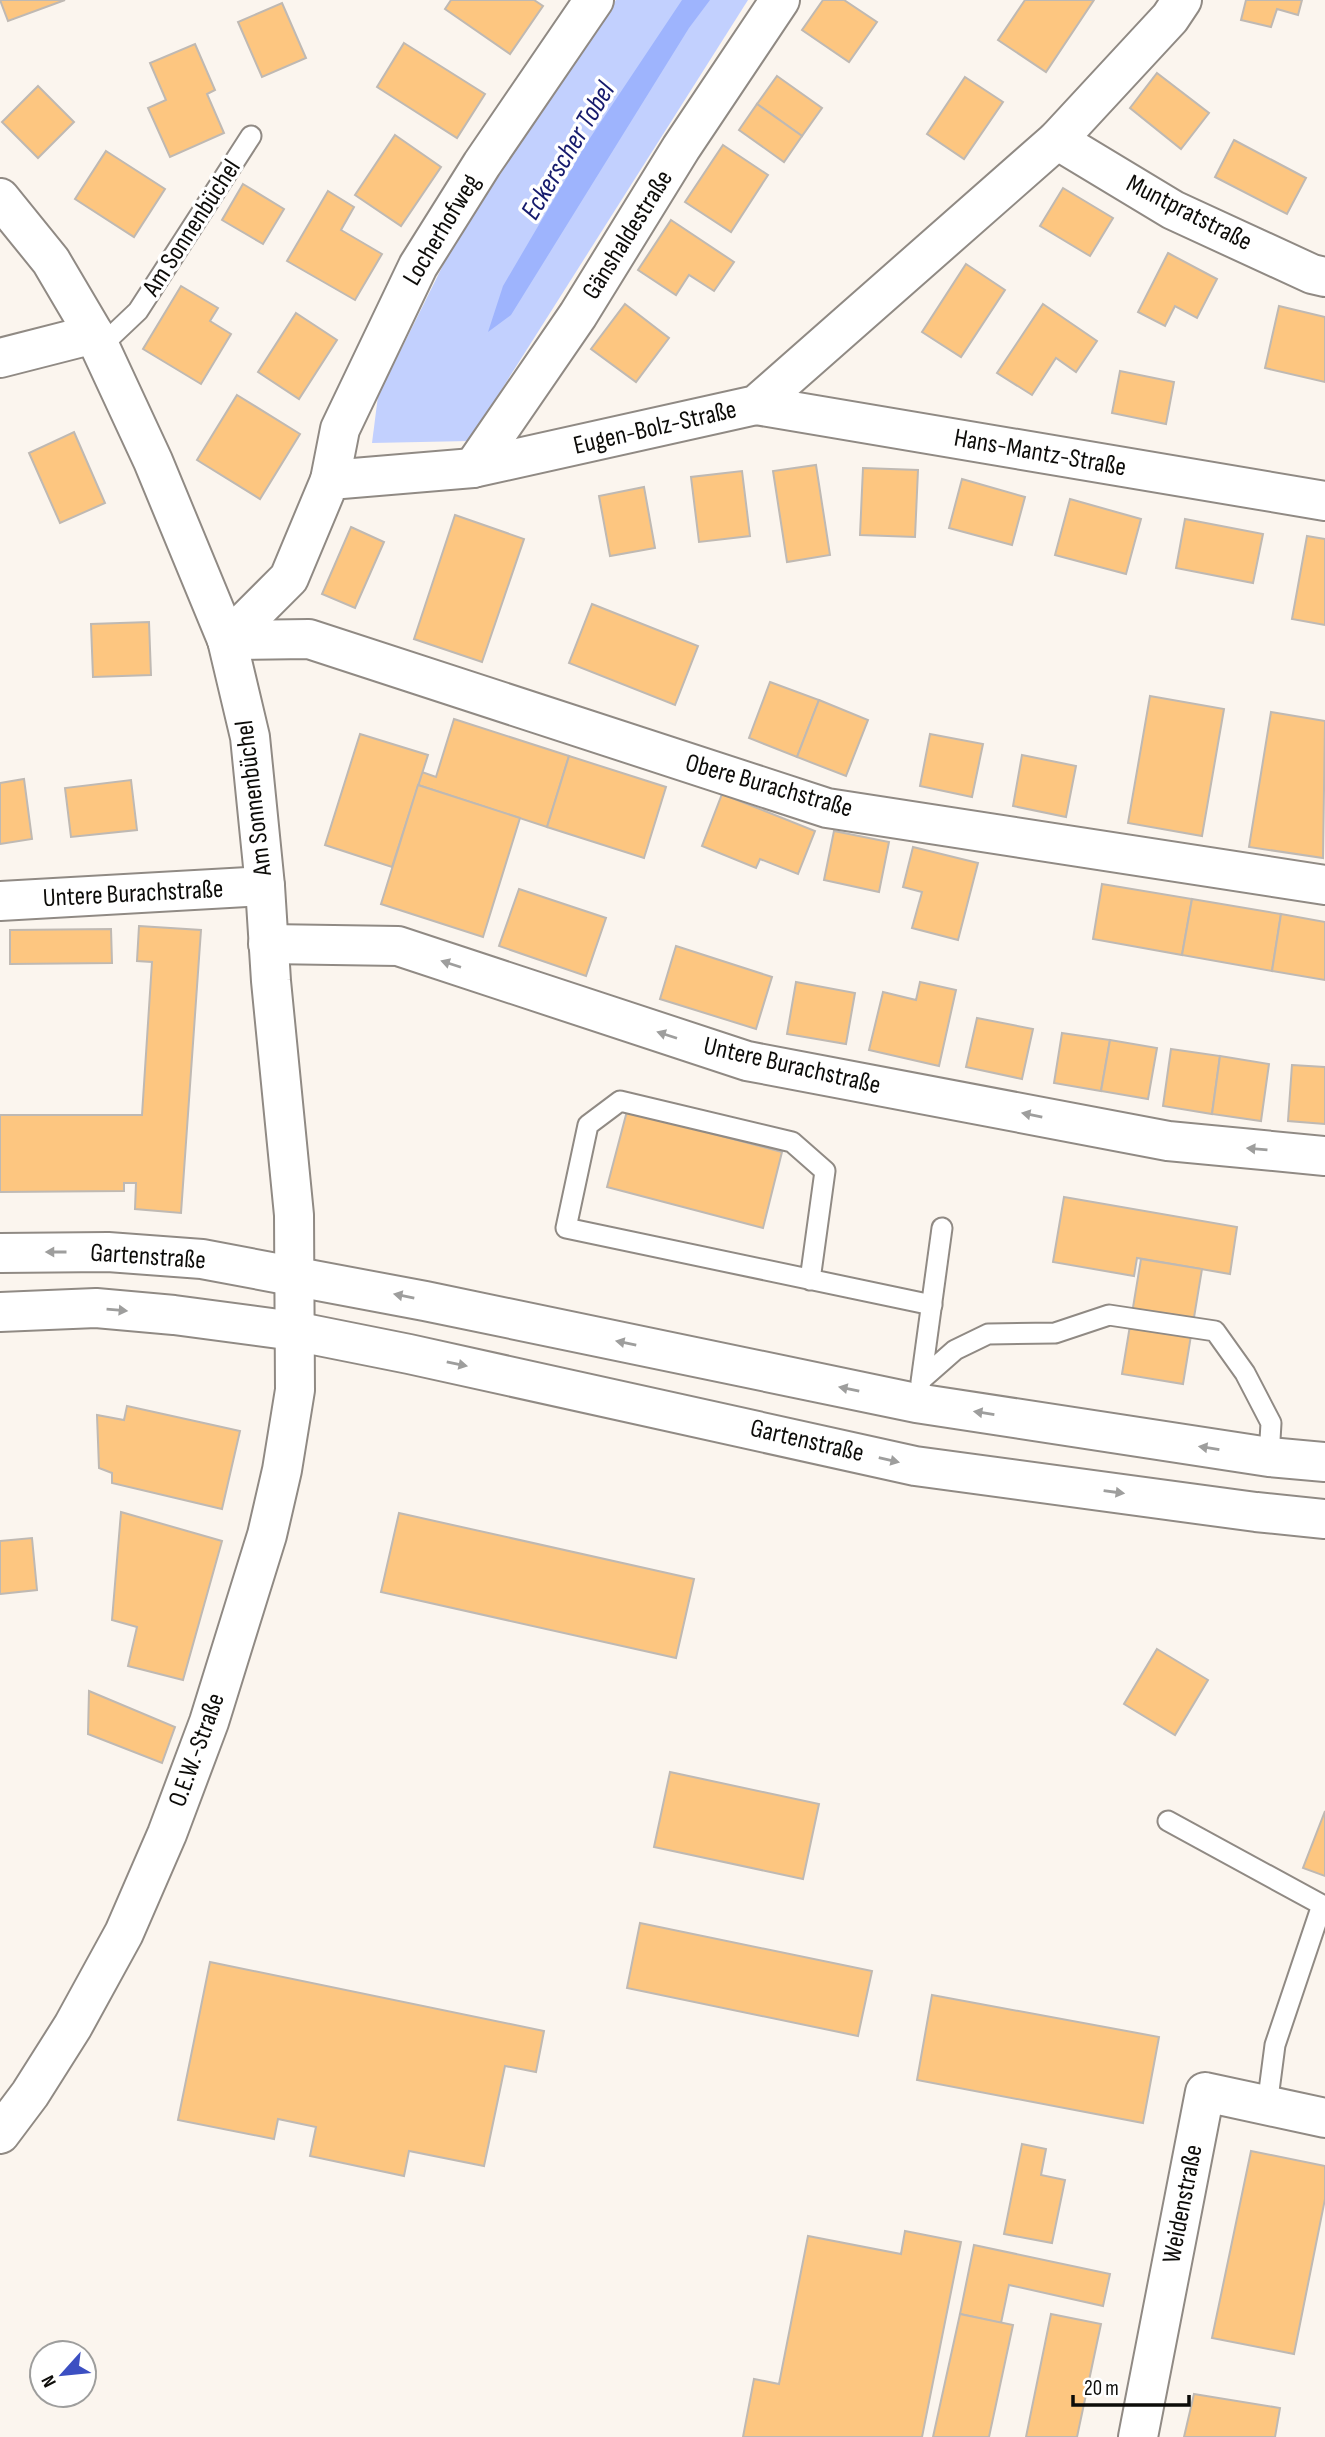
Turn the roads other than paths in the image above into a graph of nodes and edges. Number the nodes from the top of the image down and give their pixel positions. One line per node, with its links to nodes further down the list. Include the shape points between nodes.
1 (594, 0): 12 (street, Locherhofweg, via 418,266 340,429)
2 (780, 0): 11 (street, Gänshaldestraße, via 578,315)
3 (1182, 0): 5 (street, Eugen-Bolz-Straße)
4 (251, 136): 8 (lane, Am Sonnenbüchel, via 138,311)
5 (1057, 140): 7 (street, Muntpratstraße, via 1173,210); 10 (street, Eugen-Bolz-Straße)
6 (0, 198): 8 (street, Am Sonnenbüchel, via 51,261)
7 (1325, 277)
8 (97, 341): 9 (street); 14 (street, Am Sonnenbüchel, via 153,461)
9 (0, 358)
10 (756, 405): 11 (street, Eugen-Bolz-Straße); 13 (street, Hans-Mantz-Straße)
11 (473, 468): 12 (street, Eugen-Bolz-Straße)
12 (330, 480): 14 (street, via 289,578)
13 (1325, 501)
14 (227, 640): 15 (street, Obere Burachstraße, via 309,639 827,808); 16 (street, Am Sonnenbüchel, via 250,737)
15 (1325, 885)
16 (265, 886): 17 (street, Untere Burachstraße); 18 (street, Am Sonnenbüchel)
17 (0, 901)
18 (268, 944): 19 (street, Untere Burachstraße, one-way to 18, via 1168,1141 747,1061 398,946); 22 (street, Am Sonnenbüchel, via 294,1214)
19 (1325, 1156)
20 (942, 1228): 24 (lane)
21 (0, 1253): 22 (street, Gartenstraße, one-way to 21, via 202,1259 108,1252)
22 (294, 1275): 26 (street); 27 (street, Gartenstraße, one-way to 22)
23 (810, 1280): 23 (lane, via 566,1228 588,1125 620,1101 792,1142 825,1171); 24 (lane)
24 (932, 1305): 27 (lane)
25 (0, 1312): 26 (street, Gartenstraße, one-way to 26, via 96,1308)
26 (294, 1331): 30 (street, Gartenstraße, one-way to 30, via 915,1466); 34 (street, O.E.W.-Straße, via 295,1390 282,1470 267,1535 209,1722 124,1933 73,2026)
27 (919, 1391): 28 (street, Gartenstraße, one-way to 27); 28 (lane, via 955,1350 988,1334 1055,1333 1109,1315 1215,1331 1245,1373 1271,1423)
28 (1269, 1457): 29 (street, Gartenstraße)
29 (1325, 1462)
30 (1325, 1519)
31 (1168, 1821): 32 (lane, via 1322,1905 1275,2045)
32 (1267, 2106): 33 (street, Weidenstraße); 35 (street, Weidenstraße, via 1205,2092)
33 (1325, 2118)
34 (0, 2134)
35 (1138, 2437)

